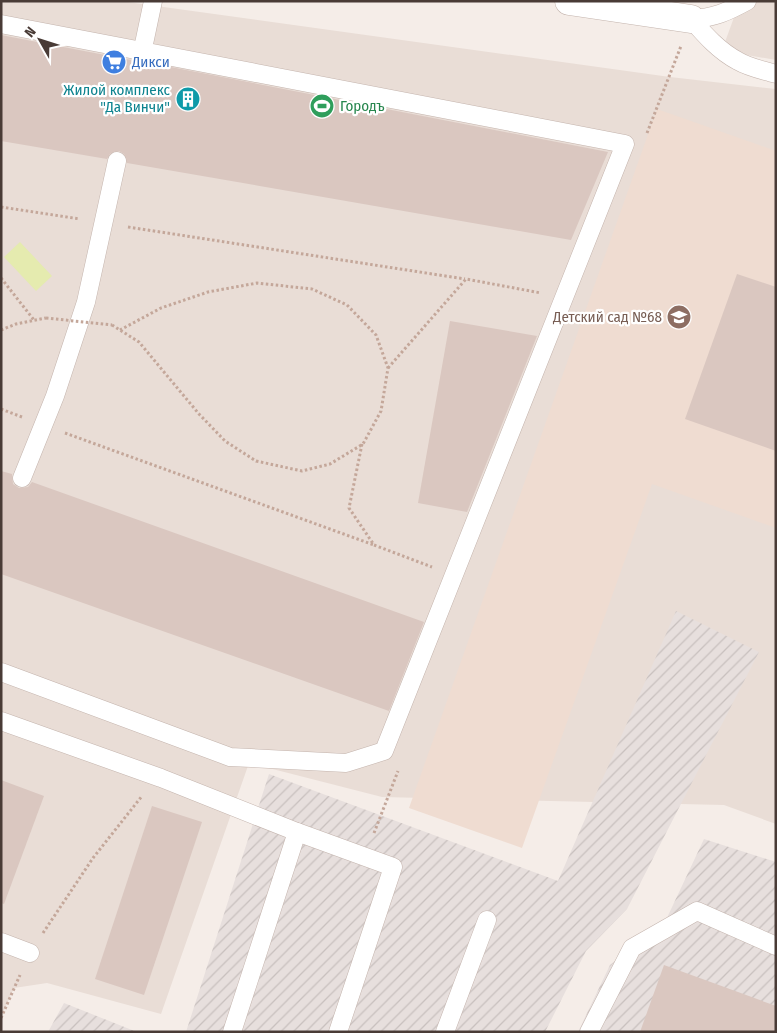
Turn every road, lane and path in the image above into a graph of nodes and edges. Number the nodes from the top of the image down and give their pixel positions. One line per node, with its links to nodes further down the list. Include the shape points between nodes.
1 (153, 1): 6 (lane)
2 (569, 1): 4 (street)
3 (747, 1): 4 (lane, via 728,12)
4 (691, 19): 7 (lane, via 712,43 738,61)
5 (1, 24): 6 (lane)
6 (141, 55): 21 (lane, via 625,144)
7 (776, 74)
8 (117, 161): 10 (lane)
9 (1, 207): 10 (path)
10 (104, 223): 12 (path); 17 (lane, via 86,302)
11 (1, 278): 13 (path)
12 (466, 279)
13 (34, 320): 14 (path); 15 (path, bridge, via 46,318 112,325)
14 (1, 330)
15 (120, 330): 18 (path, via 139,342 225,440 256,461 302,471 330,464); 18 (path, via 161,308 208,292 257,283 312,289 347,305 376,334 388,368 382,411)
16 (1, 409): 17 (path)
17 (43, 424): 19 (lane); 20 (path)
18 (362, 444): 20 (path, via 349,508)
19 (22, 478)
20 (374, 545): 21 (path)
21 (454, 576): 22 (lane, via 384,751 346,763 230,757)
22 (1, 672)
23 (1, 721): 24 (lane)
24 (161, 778): 25 (lane); 29 (path, via 93,858)
25 (297, 832): 31 (lane); 32 (lane, via 392,867)
26 (487, 920): 33 (lane)
27 (1, 942): 29 (lane)
28 (776, 946): 34 (lane, via 697,911 632,948)
29 (30, 953): 30 (path)
30 (1, 1018)
31 (232, 1032)
32 (338, 1032)
33 (445, 1032)
34 (589, 1032)

